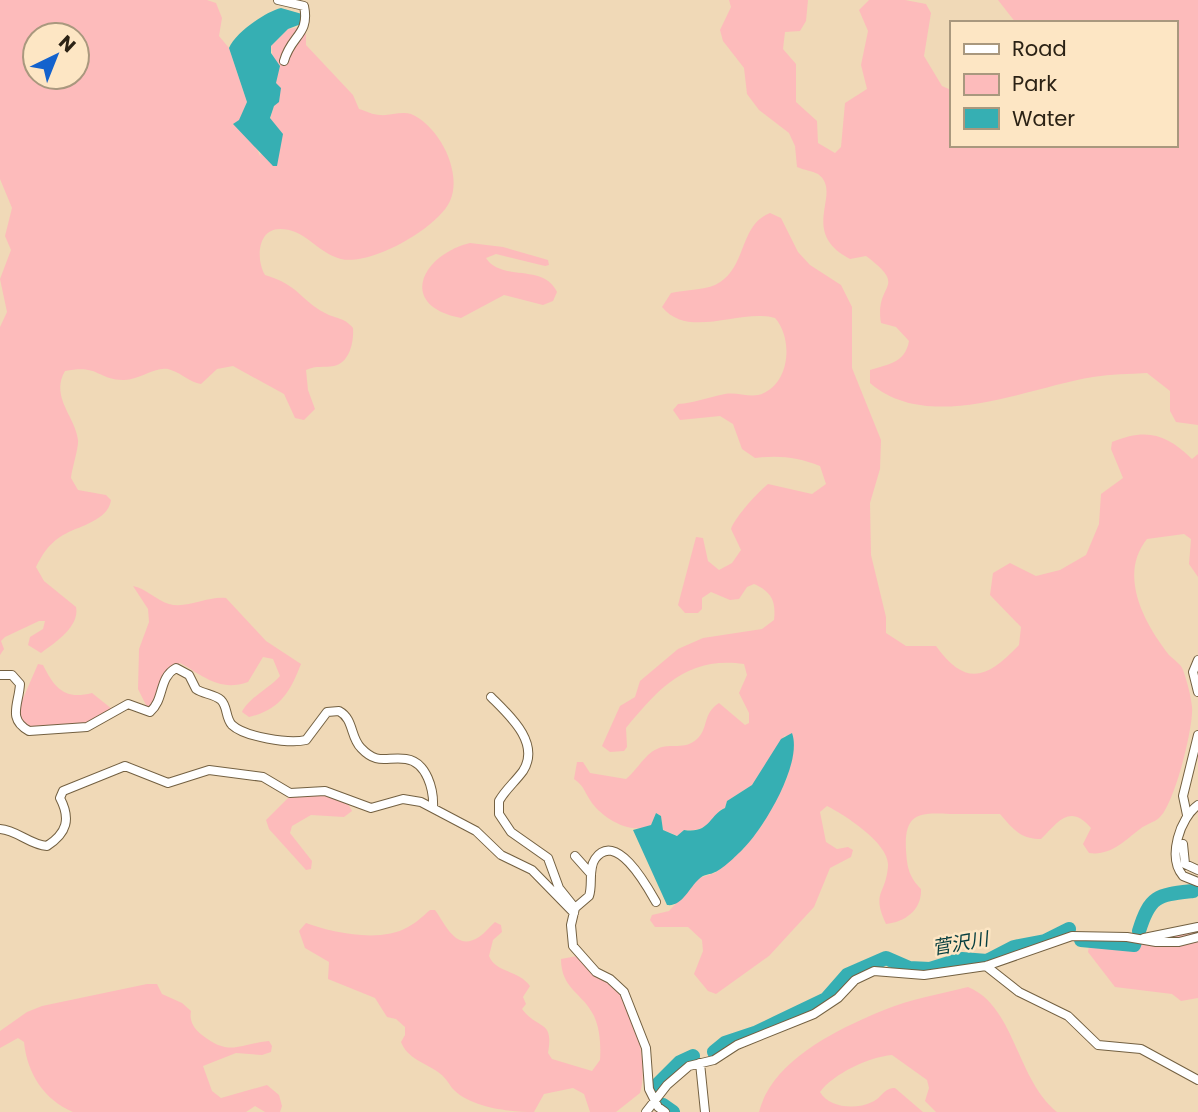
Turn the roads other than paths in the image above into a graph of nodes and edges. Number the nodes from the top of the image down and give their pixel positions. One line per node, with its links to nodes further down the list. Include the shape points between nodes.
1 (278, 0): 2 (street, via 304,6 307,21 288,46)
2 (284, 61)
3 (1198, 660): 5 (street, via 1193,672)
4 (0, 676): 9 (street, via 6,673 17,679 20,692 15,715 29,730 87,727 128,704 150,712 162,698 166,675 176,668 189,676 195,689 224,702 228,719 240,730 289,743 306,740 327,712 339,711 348,719 359,747 372,756 384,762 407,759 420,767 431,786)
5 (1198, 692)
6 (491, 697): 18 (street, via 523,733 528,749 522,772 499,801 499,814 518,839 548,858 559,888)
7 (1198, 735): 10 (street, via 1183,796)
8 (1198, 805): 10 (street)
9 (433, 808): 11 (street, via 412,799 371,808 325,791 290,793 263,777 209,770 168,783 125,766 63,791 67,822 60,836 47,846); 18 (street, via 476,831 501,855 532,870)
10 (1187, 815): 12 (street)
11 (0, 829)
12 (1179, 834): 14 (street, via 1185,864); 16 (street, via 1178,870)
13 (575, 856): 15 (street)
14 (1198, 870)
15 (592, 874): 17 (street, via 596,857 614,852 637,871); 18 (street, via 589,897)
16 (1198, 883)
17 (656, 902)
18 (575, 910): 25 (street, via 570,936 576,953 624,992 646,1048)
19 (1198, 927): 21 (street)
20 (1198, 937): 21 (street, via 1179,942)
21 (1141, 938): 22 (street, via 1072,936)
22 (986, 966): 23 (street, via 925,975 884,970 864,974 814,1014); 24 (street, via 1019,992 1068,1016 1098,1045 1141,1049)
23 (700, 1063): 25 (street, via 679,1074); 28 (street)
24 (1198, 1080)
25 (654, 1101): 26 (street); 27 (street)
26 (646, 1112)
27 (665, 1112)
28 (705, 1112)

